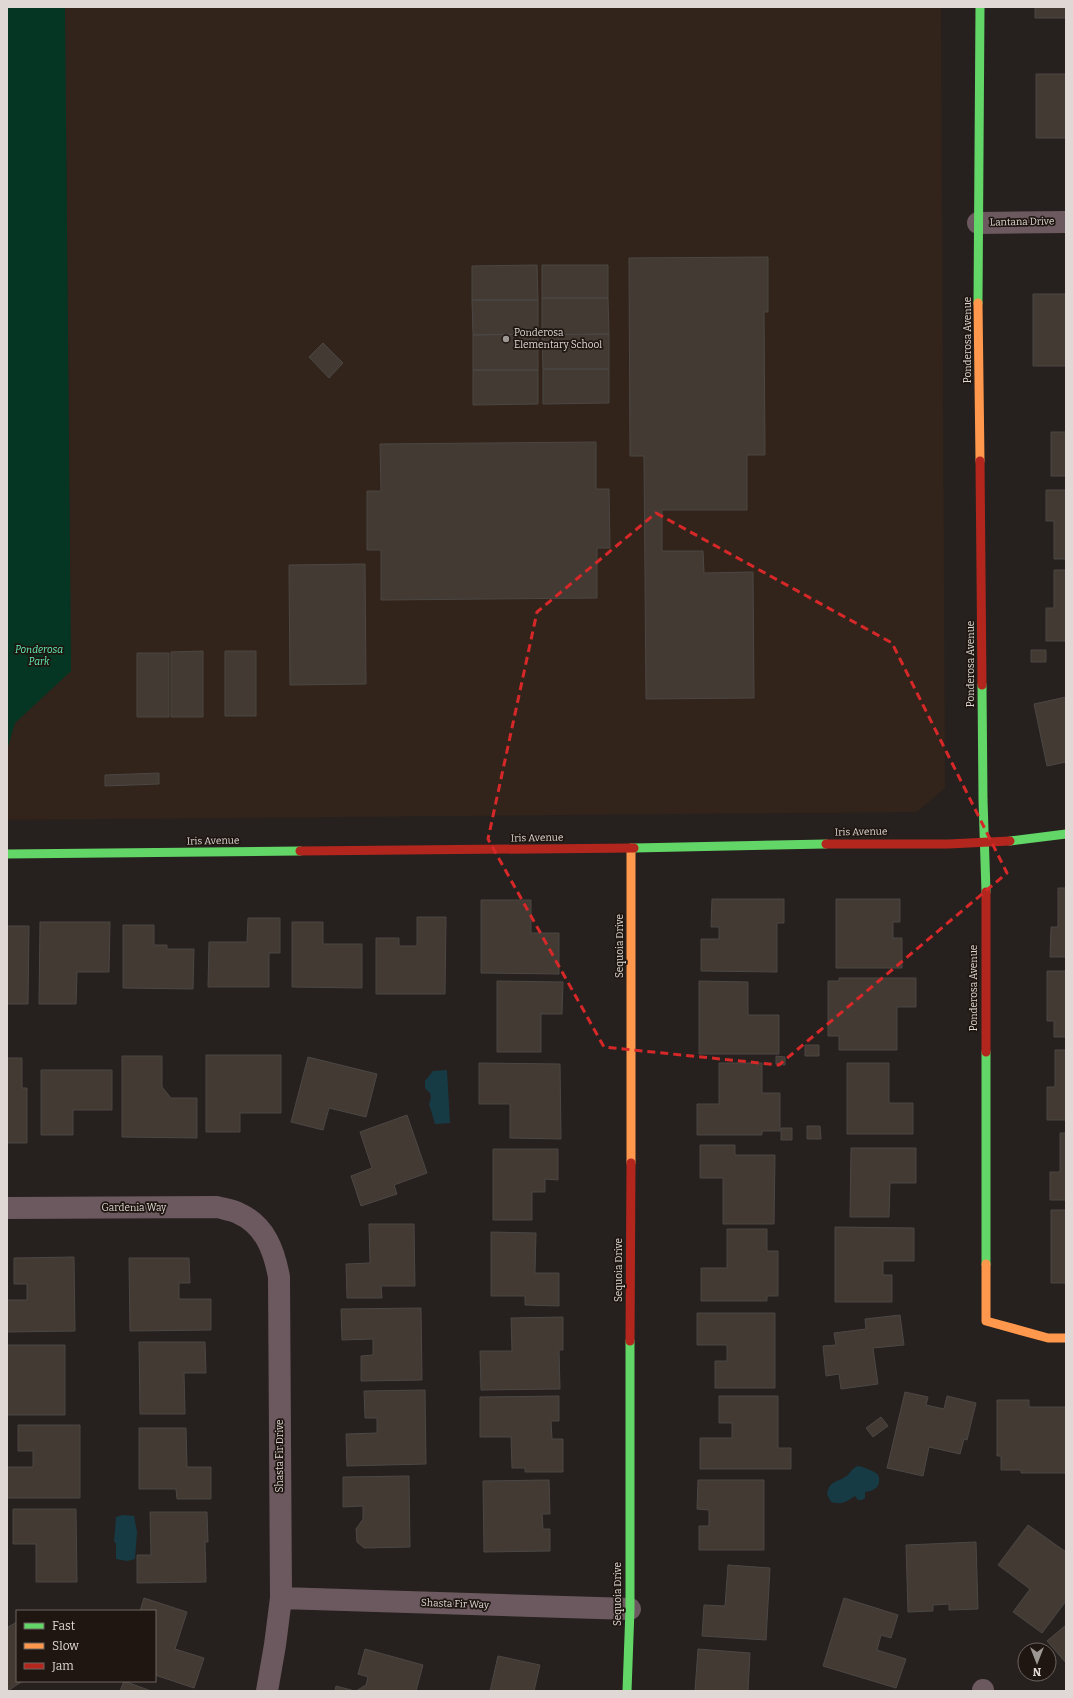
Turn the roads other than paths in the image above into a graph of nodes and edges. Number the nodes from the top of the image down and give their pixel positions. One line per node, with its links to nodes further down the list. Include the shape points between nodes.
1 (980, 7): 3 (street, Ponderosa Avenue)
2 (1066, 222): 3 (street, Lantana Drive)
3 (978, 223): 5 (street, Ponderosa Avenue)
4 (1066, 834): 5 (street, Iris Avenue)
5 (984, 843): 6 (street, Iris Avenue); 10 (street, Ponderosa Avenue, via 986,1321 1048,1338)
6 (631, 848): 7 (street, Iris Avenue); 12 (street, Sequoia Drive)
7 (7, 854)
8 (7, 1208): 9 (street, Gardenia Way, via 217,1207 238,1213)
9 (257, 1226): 11 (street, Shasta Fir Drive, via 270,1242 279,1277)
10 (1066, 1338)
11 (281, 1598): 12 (street, Shasta Fir Way); 13 (street, Shasta Fir Drive)
12 (630, 1609): 14 (street, Sequoia Drive)
13 (267, 1691)
14 (627, 1691)

